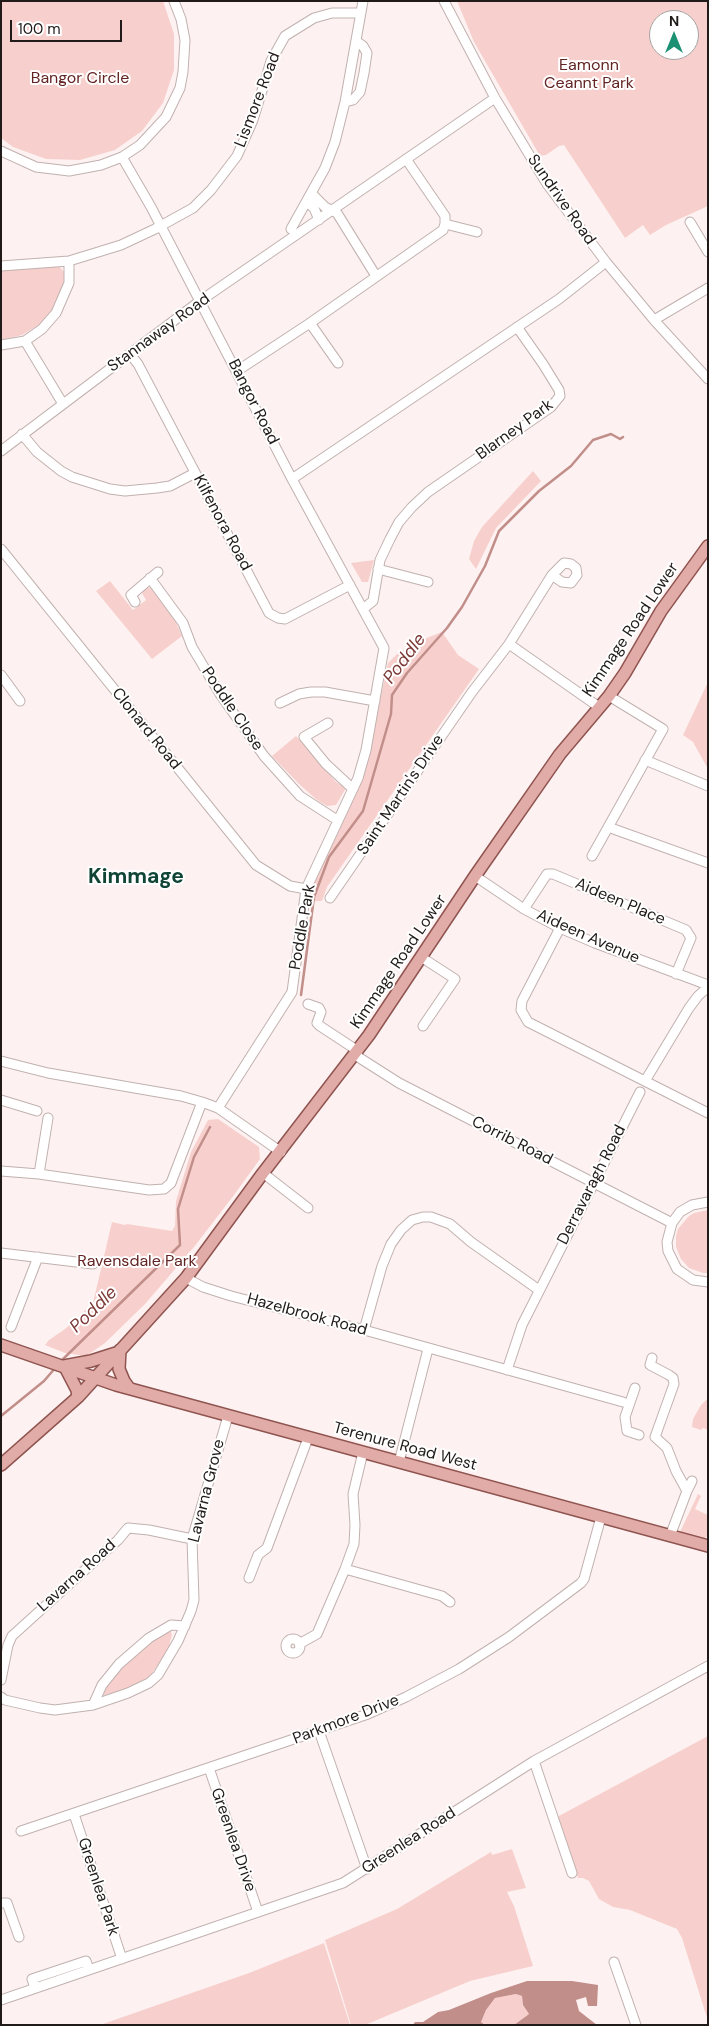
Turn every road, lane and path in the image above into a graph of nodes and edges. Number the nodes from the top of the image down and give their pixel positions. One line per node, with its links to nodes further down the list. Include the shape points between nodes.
1 (174, 1): 9 (street, via 185,40 180,88 156,130)
2 (363, 1): 4 (street)
3 (444, 1): 6 (street, Sundrive Road)
4 (361, 13): 5 (street); 16 (street, Lismore Road, via 332,13 314,18 285,36 272,61 253,120 237,156 193,208)
5 (356, 41): 7 (street); 7 (street, via 367,53 364,74 360,92 353,100)
6 (495, 98): 10 (street, Stannaway Road); 21 (street, Sundrive Road, via 547,184)
7 (345, 102): 11 (street, via 335,142)
8 (1, 151): 9 (street, via 36,167 52,170 79,170)
9 (122, 157): 16 (street, Bangor Road)
10 (406, 159): 12 (street, Stannaway Road); 15 (street, via 445,216)
11 (309, 198): 12 (street); 13 (street); 17 (street)
12 (332, 210): 13 (street, Stannaway Road); 23 (street, via 337,212)
13 (319, 220): 25 (street, Stannaway Road)
14 (690, 222): 19 (street)
15 (446, 224): 18 (street); 23 (street)
16 (161, 226): 20 (street, Lismore Road, via 121,245); 25 (street, Bangor Road)
17 (290, 229)
18 (476, 232)
19 (706, 246)
20 (69, 261): 22 (street, Lismore Road); 29 (street, via 69,283 56,313)
21 (606, 262): 26 (street, Sundrive Road); 28 (street)
22 (1, 266)
23 (376, 276): 27 (street)
24 (708, 288): 26 (street)
25 (200, 301): 31 (street, Stannaway Road); 33 (street, Bangor Road)
26 (654, 320): 34 (street, Sundrive Road)
27 (310, 323): 32 (street); 33 (street)
28 (517, 327): 39 (street); 42 (street, Blarney Park, via 560,396 550,407 428,492 399,522)
29 (25, 341): 30 (street); 35 (street)
30 (1, 345)
31 (130, 354): 35 (street, Stannaway Road); 38 (street, Kilfenora Road)
32 (338, 362)
33 (237, 371): 39 (street, Bangor Road)
34 (708, 379)
35 (63, 404): 36 (street, Stannaway Road)
36 (22, 434): 37 (street, Stannaway Road); 38 (street, via 37,452 61,471 110,489 125,491 170,486)
37 (1, 451)
38 (196, 473): 47 (street, Kilfenora Road, via 269,613 285,619)
39 (292, 479): 47 (street, Bangor Road)
40 (708, 546): 53 (main road, Kimmage Road Lower, via 661,610)
41 (1, 549): 67 (street, Clonard Road, via 256,865 290,886)
42 (378, 569): 46 (street); 49 (street, via 373,601)
43 (158, 572): 45 (street)
44 (552, 575): 50 (street, Saint Martin's Drive)
45 (150, 578): 48 (street, via 130,595); 62 (street, Poddle Close, via 183,623 192,647 220,694 264,756 300,796)
46 (428, 582)
47 (350, 585): 49 (street, Bangor Road)
48 (135, 602)
49 (363, 609): 51 (street, Bangor Road)
50 (509, 644): 57 (street); 68 (street, Saint Martin's Drive, via 472,692)
51 (384, 648): 55 (street, Poddle Park)
52 (1, 675): 54 (street)
53 (609, 696): 57 (main road, Kimmage Road Lower); 59 (street, via 663,729)
54 (20, 701)
55 (375, 701): 56 (street, via 311,692 292,702); 61 (street, Poddle Park, via 366,750)
56 (280, 703)
57 (599, 707): 66 (main road, Kimmage Road Lower, via 560,754)
58 (328, 723): 61 (street, via 304,736 326,764)
59 (645, 760): 60 (street); 63 (street)
60 (708, 786)
61 (353, 789): 62 (street, Poddle Park)
62 (337, 820): 67 (street, Poddle Park)
63 (608, 827): 64 (street); 65 (street)
64 (592, 856)
65 (708, 863)
66 (474, 876): 69 (street, Aideen Avenue); 71 (main road, Kimmage Road Lower)
67 (306, 889): 82 (street, Poddle Park, via 292,992)
68 (330, 898)
69 (524, 908): 70 (street, Aideen Avenue); 72 (street, Aideen Place, via 547,874 553,874 686,930 691,938)
70 (560, 928): 72 (street, Aideen Avenue); 78 (street, via 522,1000 522,1010 528,1022)
71 (421, 957): 75 (street, via 455,979); 76 (main road, Kimmage Road Lower)
72 (676, 974): 73 (street, Aideen Avenue)
73 (708, 986): 78 (street, via 689,1008)
74 (308, 1004): 76 (street, Corrib Road, via 319,1008 320,1026)
75 (422, 1026)
76 (357, 1053): 86 (main road, Kimmage Road Lower); 90 (street, Corrib Road, via 399,1083)
77 (1, 1060): 81 (street, via 48,1073)
78 (645, 1080): 84 (street)
79 (640, 1092): 90 (street, Derravaragh Road)
80 (1, 1100): 83 (street)
81 (202, 1102): 82 (street); 89 (street, via 171,1183 164,1188 149,1190)
82 (218, 1108): 86 (street)
83 (37, 1111)
84 (708, 1113)
85 (48, 1118): 89 (street)
86 (281, 1152): 88 (main road, Kimmage Road Lower)
87 (1, 1171): 89 (street)
88 (263, 1173): 92 (street); 97 (main road, Kimmage Road Lower)
89 (39, 1174)
90 (593, 1183): 93 (street, Corrib Road); 99 (street, Derravaragh Road)
91 (708, 1202): 93 (street, via 692,1205 680,1212)
92 (308, 1208)
93 (672, 1223): 98 (street, via 667,1242 671,1260 684,1275)
94 (1, 1254): 95 (street)
95 (38, 1257): 96 (street); 100 (street)
96 (93, 1264)
97 (186, 1278): 101 (street, Hazelbrook Road, via 230,1296); 104 (main road, Kimmage Road Lower)
98 (708, 1282)
99 (539, 1290): 101 (street, via 450,1224 423,1217 412,1220 392,1244 382,1266); 107 (street, Derravaragh Road, via 522,1324)
100 (11, 1326)
101 (364, 1330): 103 (street, Hazelbrook Road)
102 (1, 1345): 106 (main road, Terenure Road West)
103 (428, 1349): 107 (street, Hazelbrook Road); 117 (street)
104 (120, 1351): 106 (main road, via 91,1361); 108 (main road, Kimmage Road Lower); 109 (main road, via 119,1369)
105 (652, 1358): 120 (street, via 650,1365 673,1378 674,1384 655,1436 667,1448)
106 (59, 1365): 108 (main road, Terenure Road West); 111 (main road, via 77,1390)
107 (507, 1370): 112 (street, Hazelbrook Road)
108 (94, 1378): 109 (main road, Terenure Road West); 111 (main road, Kimmage Road Lower)
109 (129, 1388): 113 (main road, Terenure Road West)
110 (635, 1388): 114 (street, via 625,1417 628,1431)
111 (78, 1397): 118 (main road, Kimmage Road Lower)
112 (623, 1402)
113 (228, 1416): 115 (main road, Terenure Road West); 123 (street, Lavarna Grove)
114 (639, 1435)
115 (308, 1438): 116 (main road, Terenure Road West); 126 (street, via 267,1548 258,1555)
116 (362, 1452): 117 (main road, Terenure Road West); 125 (street, via 353,1494 354,1544)
117 (399, 1462): 121 (main road, Terenure Road West)
118 (1, 1465)
119 (692, 1481): 120 (street)
120 (686, 1491): 122 (street)
121 (601, 1517): 122 (main road, Terenure Road West); 134 (street, Parkmore Drive, via 584,1579 510,1637 406,1697)
122 (670, 1536): 124 (main road, Terenure Road West)
123 (192, 1539): 128 (street, Lavarna Grove, via 194,1600); 131 (street, Lavarna Road, via 128,1528 12,1636)
124 (708, 1546)
125 (345, 1569): 127 (street, via 442,1596); 129 (street, via 317,1634)
126 (248, 1578)
127 (450, 1602)
128 (185, 1626): 133 (street, via 171,1625 149,1638 119,1664 102,1685); 133 (street, Lavarna Grove, via 158,1675 149,1683)
129 (299, 1644)
130 (708, 1666): 135 (street, Greenlea Road)
131 (1, 1680)
132 (1, 1696): 133 (street, Lavarna Grove, via 5,1700 55,1710)
133 (93, 1705)
134 (319, 1731): 136 (street, Parkmore Drive); 139 (street)
135 (534, 1761): 139 (street, Greenlea Road); 140 (street)
136 (209, 1768): 137 (street, Parkmore Drive); 142 (street, Greenlea Drive)
137 (74, 1814): 138 (street, Parkmore Drive); 144 (street, Greenlea Park)
138 (21, 1831)
139 (367, 1868): 142 (street, Greenlea Road, via 343,1883)
140 (572, 1873)
141 (1, 1903): 143 (street, via 7,1903)
142 (258, 1912): 144 (street, Greenlea Road)
143 (19, 1937)
144 (122, 1959): 146 (street, Greenlea Road)
145 (614, 1962): 147 (street)
146 (1, 2000)
147 (636, 2025)

